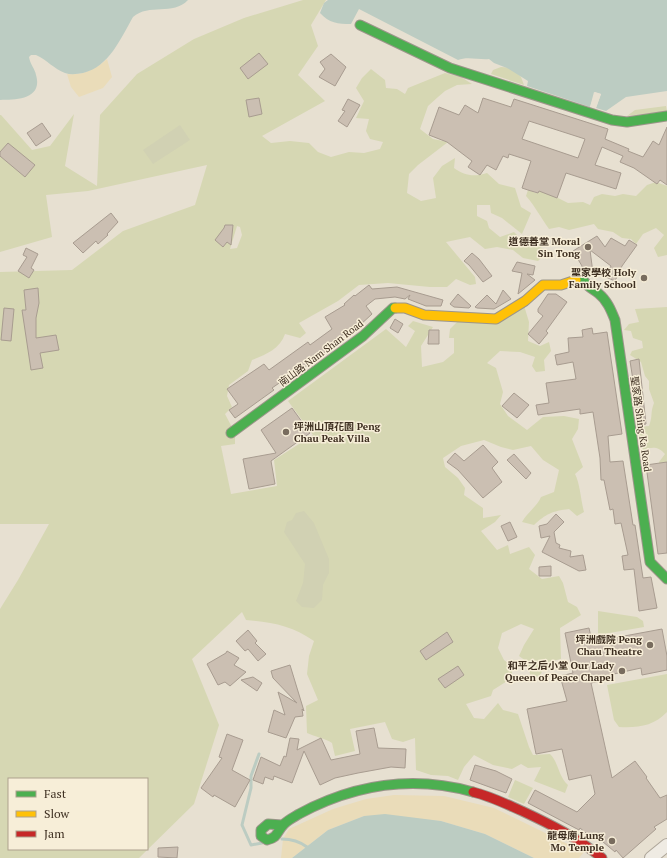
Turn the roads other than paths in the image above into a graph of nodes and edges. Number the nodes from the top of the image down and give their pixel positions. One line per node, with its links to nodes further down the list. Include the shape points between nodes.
1 (360, 25): 2 (street, via 450,68 612,120 627,122)
2 (667, 116)
3 (582, 278): 4 (street, 南山路 Nam Shan Road, via 561,285 543,285 526,301 496,320 424,315 405,308 393,308 363,336); 5 (street, 聖家路 Shing Ka Road, via 586,286 607,302 615,320 650,562)
4 (231, 433)
5 (667, 579)
6 (282, 825): 8 (street, via 326,801 356,791 407,783 448,786 486,796 522,811 566,832)
7 (667, 845): 9 (street)
8 (602, 858)
9 (651, 858)

